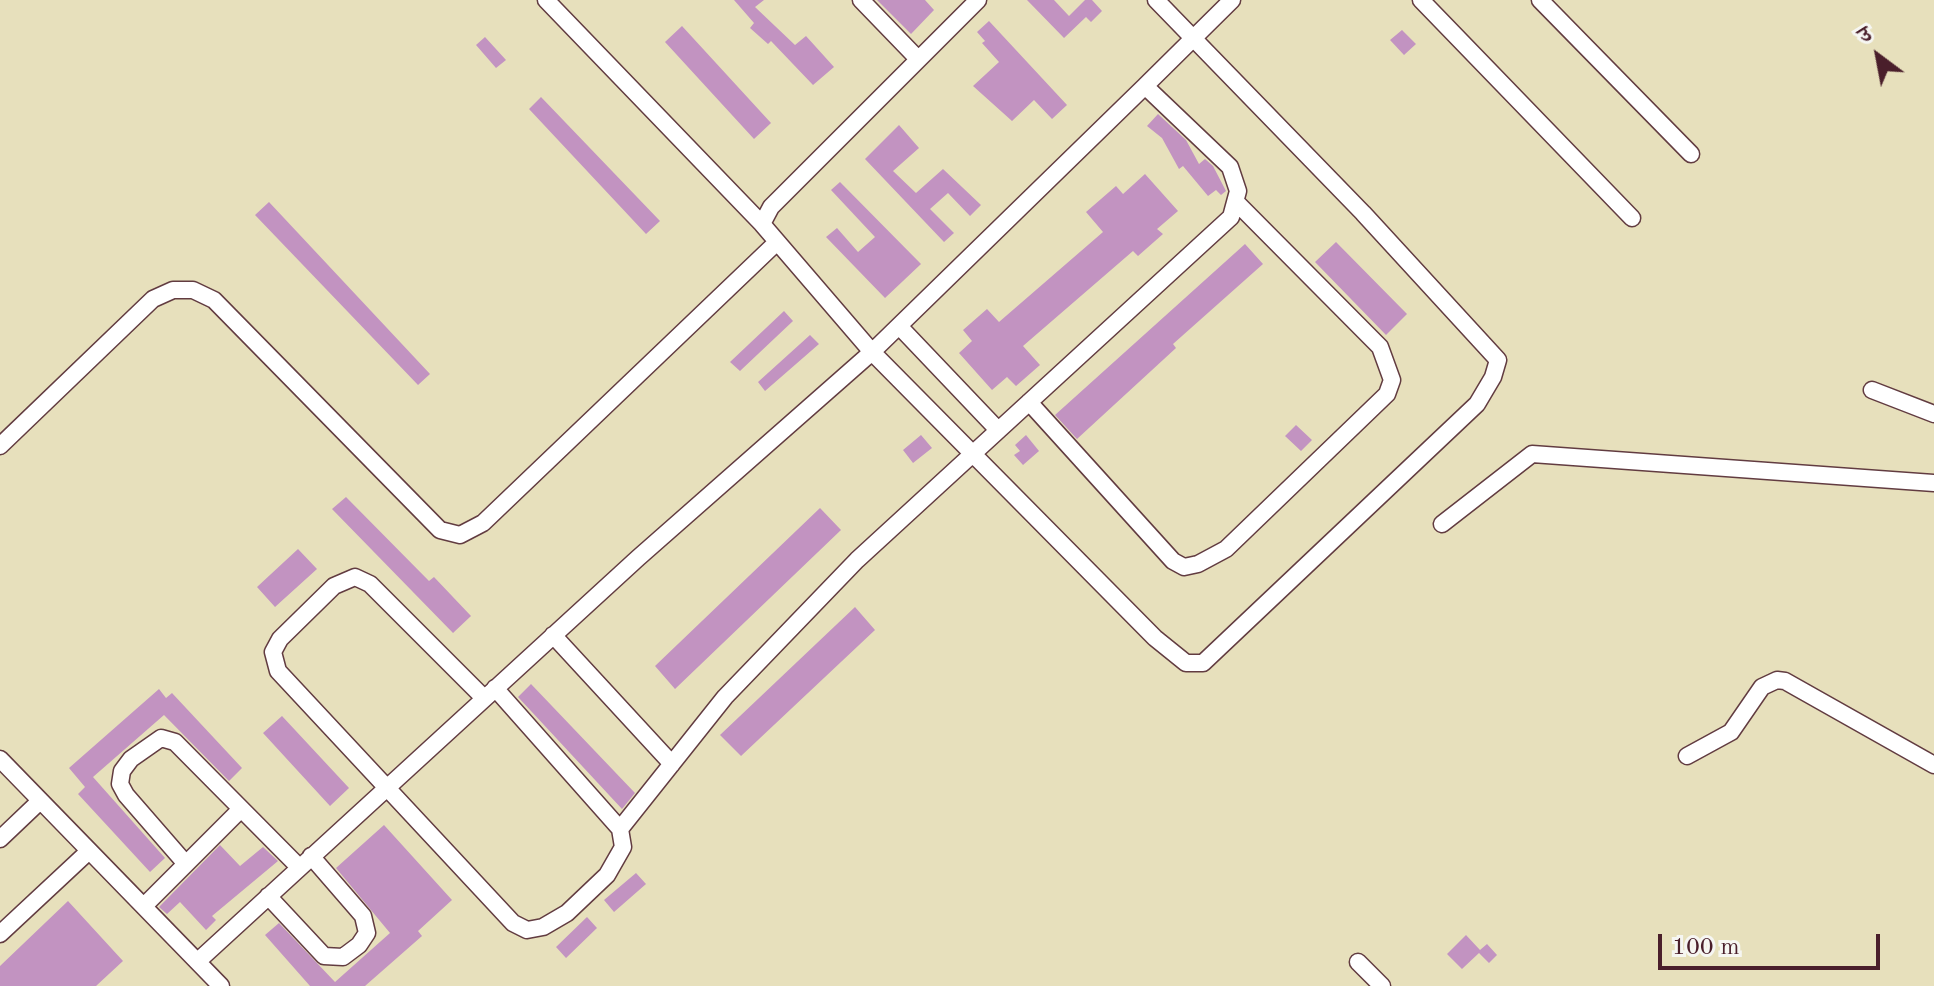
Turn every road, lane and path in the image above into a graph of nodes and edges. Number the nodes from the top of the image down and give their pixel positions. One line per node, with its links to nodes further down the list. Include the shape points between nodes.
1 (546, 0): 14 (street)
2 (861, 0): 9 (street)
3 (978, 0): 9 (street)
4 (1156, 0): 8 (street)
5 (1232, 0): 8 (street)
6 (1421, 0): 13 (street)
7 (1540, 0): 11 (street)
8 (1195, 38): 10 (street); 23 (street, via 1498,360 1493,377 1477,404 1203,663 1186,663 1155,638)
9 (918, 59): 14 (street, via 771,207)
10 (1145, 86): 12 (street, via 1230,167 1238,181); 16 (street)
11 (1691, 154)
12 (1237, 203): 19 (street, via 1231,217); 19 (street, via 1380,347 1392,380 1387,394 1364,417 1226,549 1184,567)
13 (1632, 218)
14 (762, 224): 15 (street)
15 (776, 243): 17 (street); 22 (street, via 483,523 460,535 440,530 214,300 193,290 173,290 153,299)
16 (899, 326): 17 (street); 21 (street)
17 (872, 352): 23 (street); 26 (street)
18 (1872, 390): 20 (street)
19 (1029, 402): 21 (street)
20 (1934, 414)
21 (998, 430): 23 (street)
22 (0, 446)
23 (972, 454): 30 (street, via 783,635)
24 (1934, 483): 25 (street, via 1532,454)
25 (1442, 524)
26 (553, 635): 27 (street); 30 (street)
27 (490, 693): 32 (street); 32 (street, via 370,584 355,577 334,586 280,639 273,652 275,662); 35 (street)
28 (1687, 756): 31 (street, via 1731,732 1762,687 1777,680)
29 (0, 759): 33 (street)
30 (672, 764): 35 (street)
31 (1934, 765)
32 (384, 788): 35 (street, via 513,923 527,930 567,913 607,875 623,847); 38 (street)
33 (40, 801): 36 (street); 37 (street)
34 (241, 809): 38 (street); 39 (street); 39 (street, via 175,742 153,741 131,759 120,784)
35 (620, 829)
36 (0, 839)
37 (89, 851): 41 (street); 42 (street)
38 (305, 861): 40 (street); 40 (street, via 363,916 367,933 359,945 343,957 324,956)
39 (186, 864): 41 (street)
40 (268, 896): 43 (street)
41 (144, 906): 43 (street)
42 (0, 934)
43 (198, 961): 45 (street)
44 (1358, 962): 46 (street)
45 (221, 986)
46 (1382, 986)

